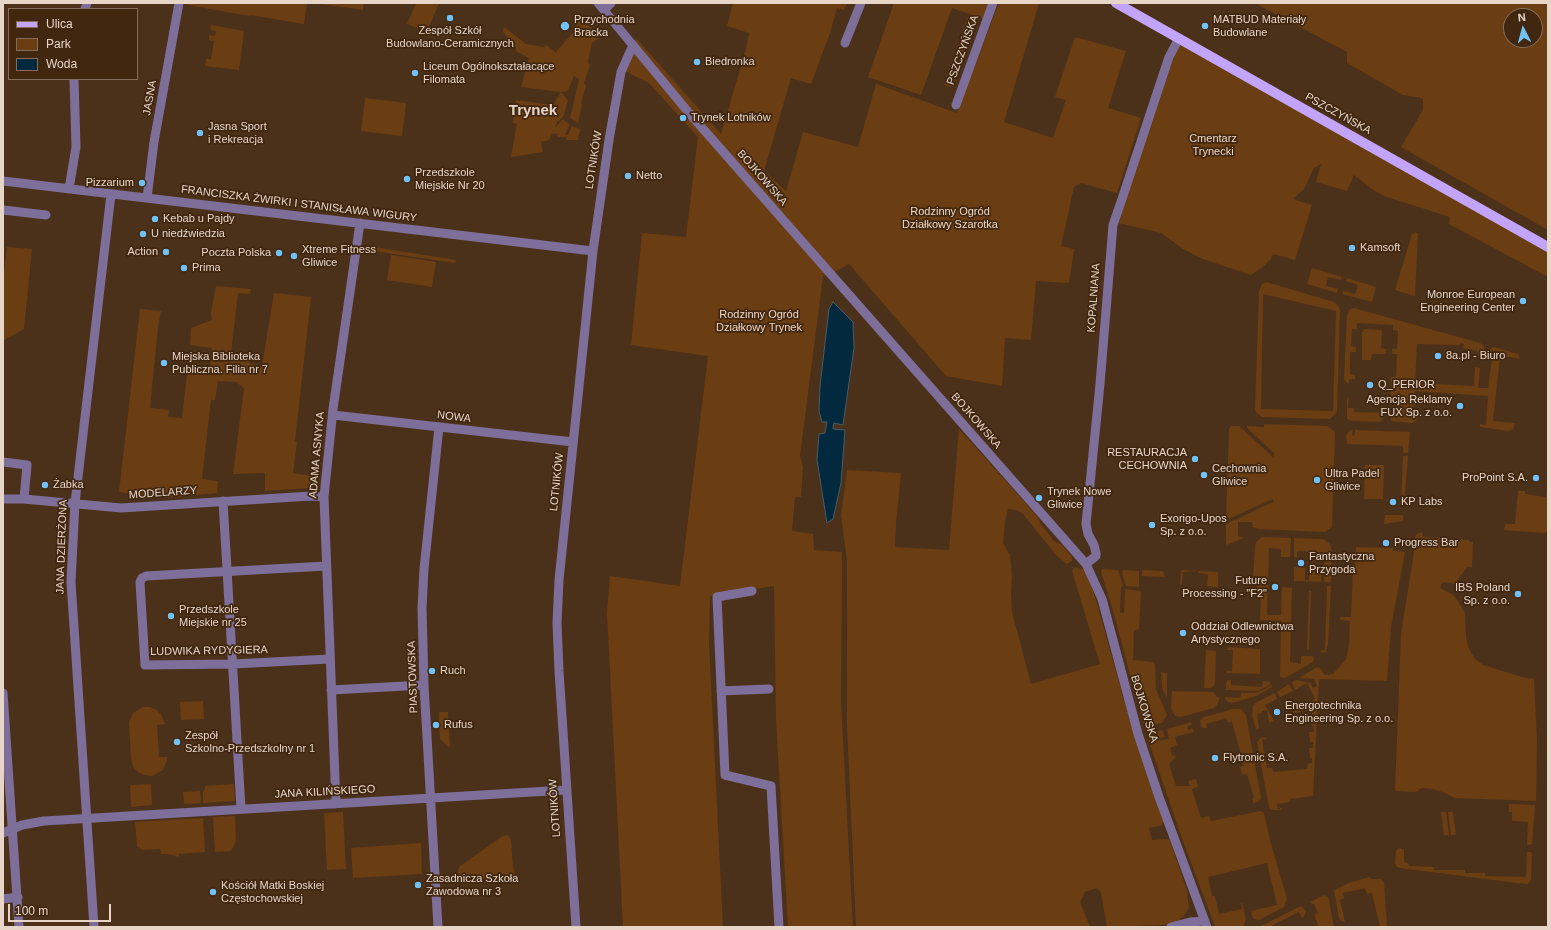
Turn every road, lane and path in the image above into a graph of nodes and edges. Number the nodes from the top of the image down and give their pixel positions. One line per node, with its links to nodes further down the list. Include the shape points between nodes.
1 (179, 3): 15 (street, JASNA, via 154,142)
2 (612, 3): 6 (street)
3 (861, 3): 8 (street)
4 (993, 3): 11 (street, PSZCZYŃSKA)
5 (1116, 3): 7 (main road, PSZCZYŃSKA)
6 (601, 6): 9 (street, BOJKOWSKA)
7 (1179, 38): 19 (main road, PSZCZYŃSKA); 30 (street, KOPALNIANA, via 1169,57 1112,225 1086,524 1096,556)
8 (845, 43)
9 (633, 45): 20 (street, LOTNIKÓW, via 621,72); 30 (street, BOJKOWSKA, via 689,113)
10 (74, 80): 13 (street, via 76,147)
11 (956, 105)
12 (3, 182): 13 (street, FRANCISZKA ŻWIRKI I STANISŁAWA WIGURY)
13 (69, 189): 14 (street, FRANCISZKA ŻWIRKI I STANISŁAWA WIGURY)
14 (111, 194): 15 (street, FRANCISZKA ŻWIRKI I STANISŁAWA WIGURY); 29 (street, JANA DZIERŻONA)
15 (147, 198): 18 (street, FRANCISZKA ŻWIRKI I STANISŁAWA WIGURY)
16 (3, 210): 17 (street)
17 (46, 215)
18 (360, 223): 20 (street, FRANCISZKA ŻWIRKI I STANISŁAWA WIGURY); 21 (street, ADAMA ASNYKA)
19 (1548, 247)
20 (593, 251): 23 (street, LOTNIKÓW)
21 (333, 415): 22 (street, NOWA); 25 (street, ADAMA ASNYKA)
22 (439, 427): 23 (street, NOWA); 36 (street, PIASTOWSKA, via 424,569)
23 (573, 442): 43 (street, LOTNIKÓW, via 558,616)
24 (3, 462): 27 (street, via 27,464)
25 (324, 498): 28 (street, MODELARZY, via 310,496); 31 (street, ADAMA ASNYKA)
26 (3, 499): 27 (street, MODELARZY)
27 (24, 499): 29 (street, MODELARZY)
28 (223, 501): 29 (street, MODELARZY, via 121,508); 32 (street)
29 (75, 503): 47 (street, JANA DZIERŻONA, via 71,582)
30 (1086, 564): 51 (street, BOJKOWSKA, via 1102,599 1138,734)
31 (326, 566): 32 (street, LUDWIKA RYDYGIERA); 34 (street, ADAMA ASNYKA)
32 (228, 571): 35 (street); 35 (street, LUDWIKA RYDYGIERA, via 146,576 140,582 145,665)
33 (752, 591): 39 (street, via 717,597)
34 (330, 659): 35 (street, LUDWIKA RYDYGIERA); 38 (street, ADAMA ASNYKA)
35 (233, 664): 46 (street)
36 (424, 685): 38 (street); 44 (street, PIASTOWSKA)
37 (769, 689): 39 (street)
38 (331, 690): 45 (street, ADAMA ASNYKA)
39 (721, 691): 59 (street, via 725,775 771,786)
40 (3, 693): 41 (street)
41 (4, 717): 42 (street)
42 (5, 760): 48 (street)
43 (566, 790): 44 (street, JANA KILIŃSKIEGO); 58 (street, LOTNIKÓW)
44 (430, 798): 45 (street, JANA KILIŃSKIEGO); 57 (street, PIASTOWSKA)
45 (336, 804): 46 (street, JANA KILIŃSKIEGO)
46 (241, 809): 47 (street, JANA KILIŃSKIEGO)
47 (86, 819): 48 (street, JANA KILIŃSKIEGO, via 35,822); 56 (street, JANA DZIERŻONA)
48 (8, 828): 49 (street, JANA KILIŃSKIEGO); 50 (street)
49 (3, 834)
50 (18, 898): 52 (street); 55 (street)
51 (1196, 898): 53 (street, via 1194,912); 54 (street, BOJKOWSKA)
52 (3, 899)
53 (1188, 922): 54 (street); 60 (street)
54 (1204, 925)
55 (20, 927)
56 (94, 927)
57 (438, 927)
58 (576, 927)
59 (779, 927)
60 (1171, 927)

